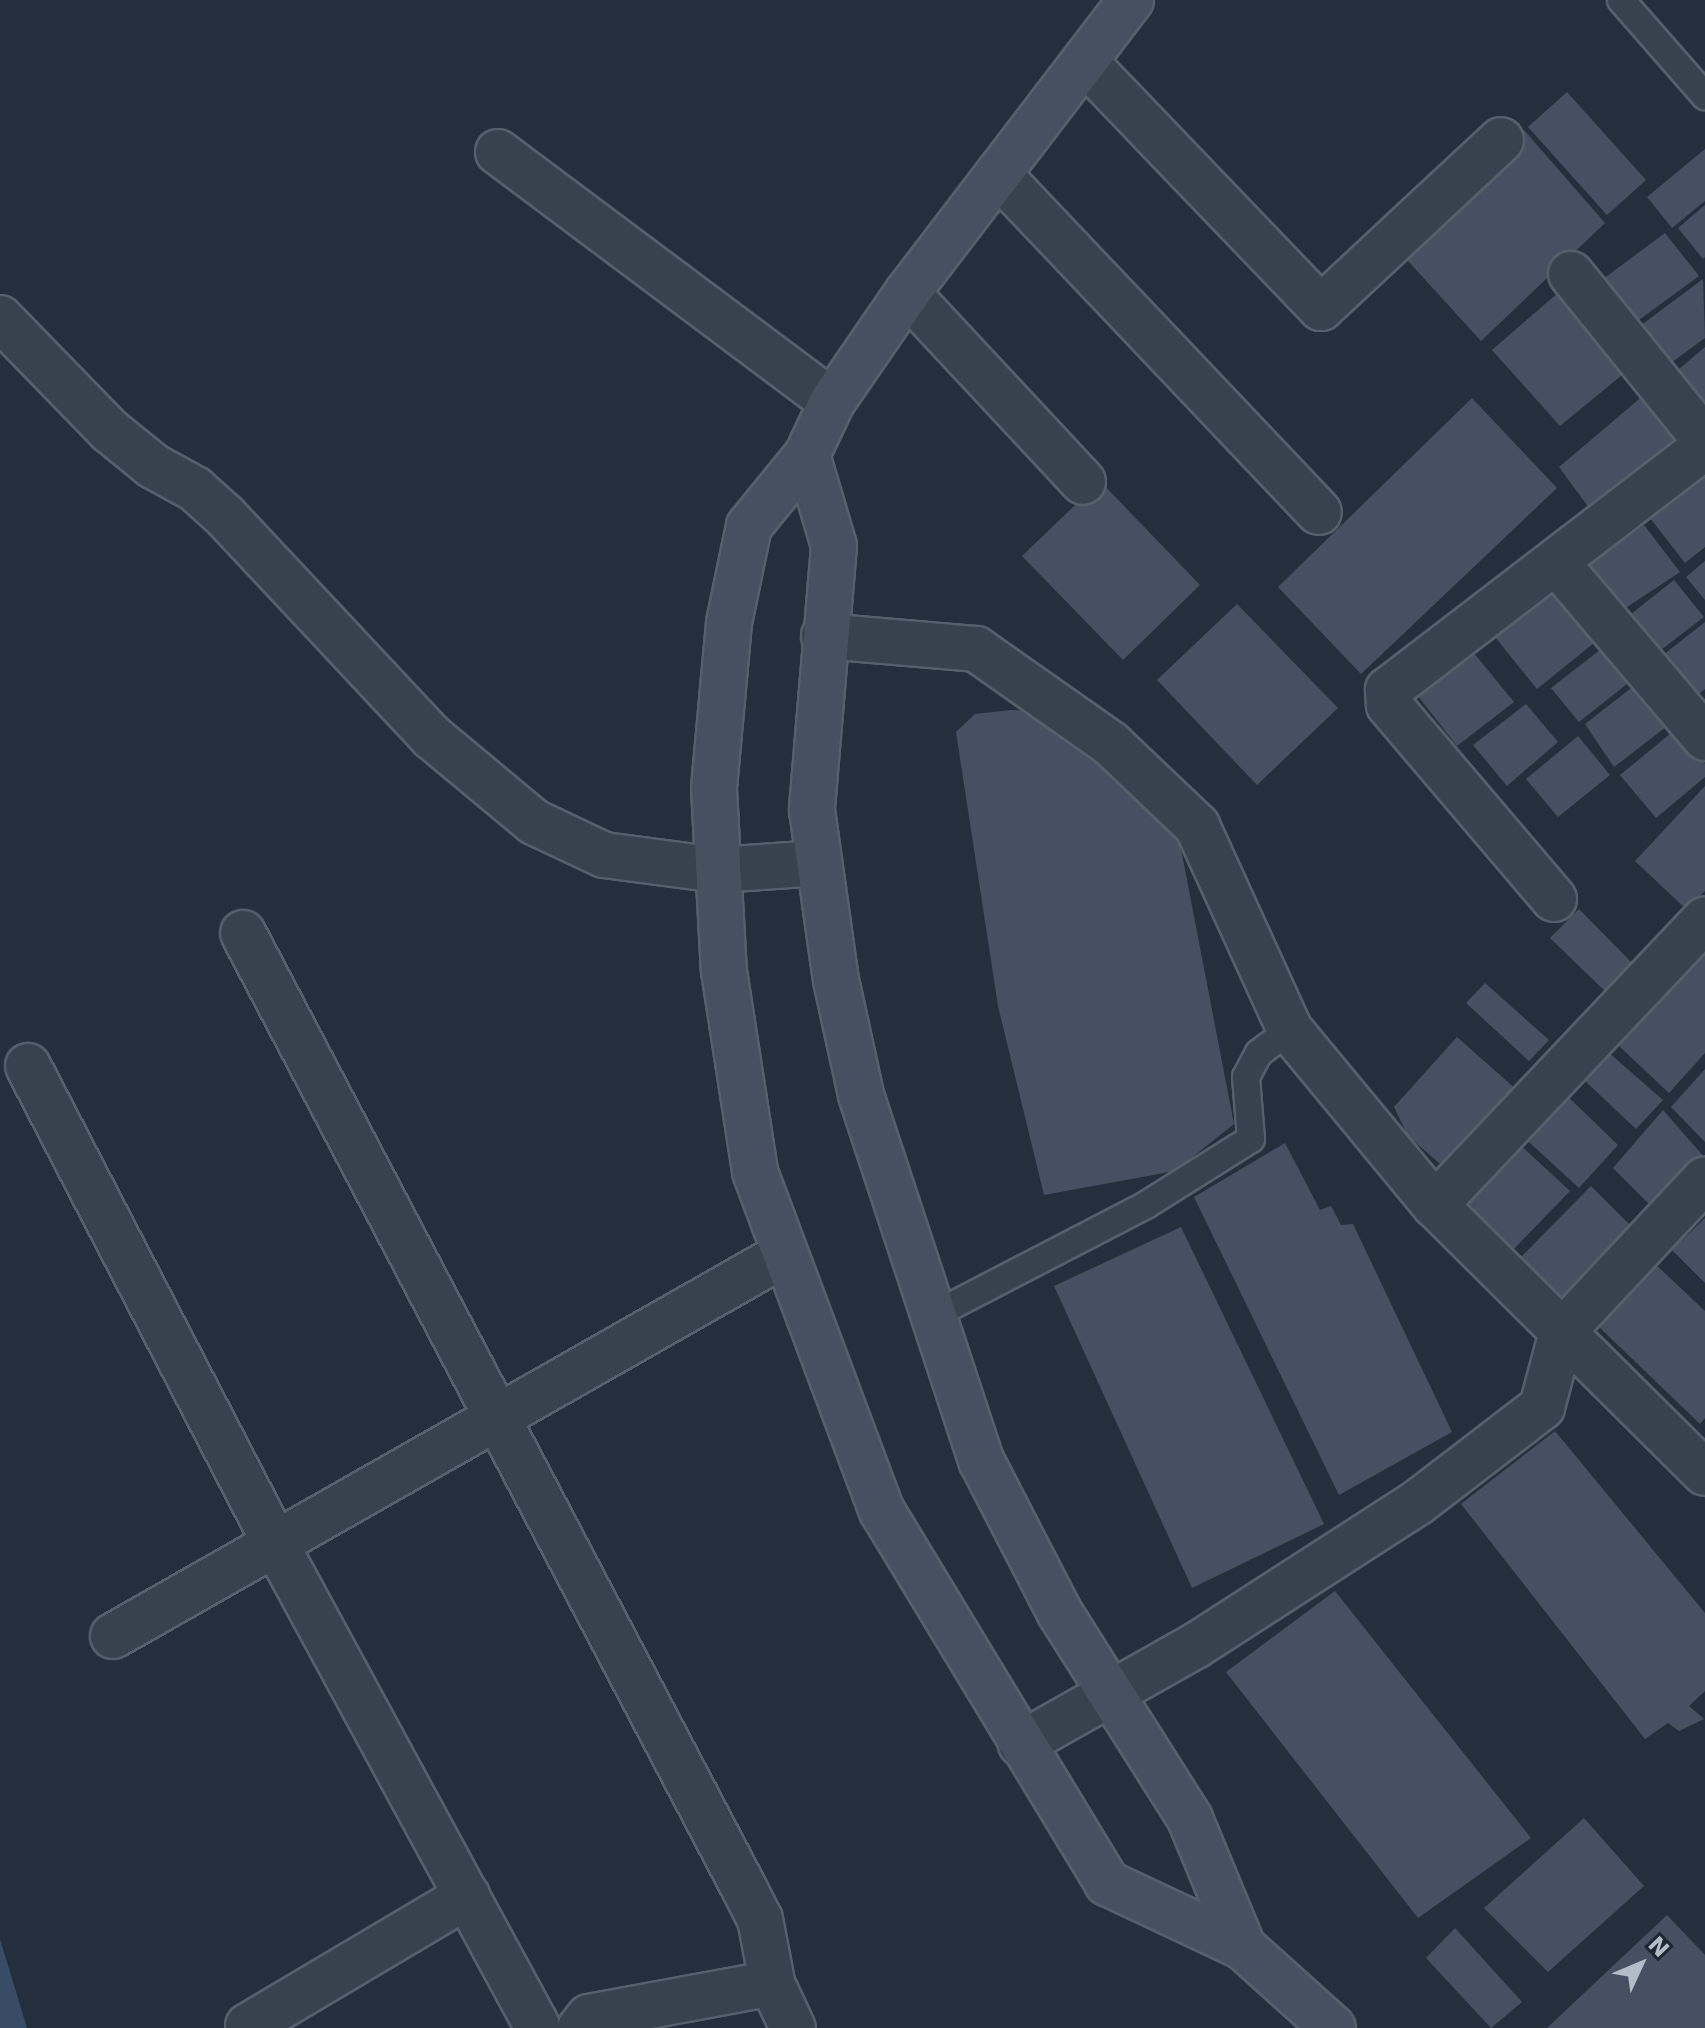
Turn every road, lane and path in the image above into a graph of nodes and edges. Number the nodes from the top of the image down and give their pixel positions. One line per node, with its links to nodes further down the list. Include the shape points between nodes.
1 (1131, 0): 3 (street)
2 (1621, 0): 4 (lane)
3 (1085, 62): 5 (street, via 1321,308); 7 (street)
4 (1705, 96)
5 (1501, 140)
6 (498, 152): 11 (street)
7 (998, 174): 9 (street); 16 (street)
8 (1571, 274): 12 (street)
9 (907, 293): 11 (street); 15 (street)
10 (0, 318): 21 (street, via 110,431 225,516 432,737 534,822 604,855)
11 (832, 402): 14 (street)
12 (1705, 440)
13 (1705, 447): 17 (street)
14 (807, 455): 18 (street, via 834,546); 21 (street, via 749,526 729,623 714,789)
15 (1083, 482)
16 (1319, 512)
17 (1556, 562): 19 (street); 22 (street, via 1388,690 1387,697)
18 (824, 636): 20 (street, via 812,810); 25 (street, via 976,649 1111,744 1197,826)
19 (1705, 738)
20 (819, 863): 21 (street); 30 (street, via 836,980 861,1095)
21 (718, 870): 29 (street, via 724,971 755,1172)
22 (1554, 899)
23 (1705, 919): 28 (street)
24 (243, 933): 32 (street)
25 (1290, 1030): 28 (street); 30 (lane, via 1259,1053 1246,1077 1251,1139 1146,1205)
26 (28, 1066): 34 (street)
27 (1705, 1179): 31 (street)
28 (1435, 1205): 31 (street)
29 (783, 1255): 32 (street); 37 (street, via 882,1511)
30 (934, 1315): 36 (street, via 982,1462 1060,1613)
31 (1562, 1332): 33 (street); 36 (street, via 1542,1407 1417,1503)
32 (497, 1418): 34 (street); 40 (street, via 760,1919)
33 (1701, 1459)
34 (275, 1543): 35 (street); 38 (street)
35 (113, 1636)
36 (1113, 1695): 37 (street); 39 (street, via 1190,1819)
37 (1021, 1744): 39 (street, via 1107,1883)
38 (467, 1896): 42 (street); 43 (street)
39 (1243, 1947): 41 (street)
40 (773, 1987): 44 (street, via 589,2017); 45 (street)
41 (1318, 2023)
42 (248, 2026)
43 (537, 2026)
44 (580, 2028)
45 (793, 2028)

